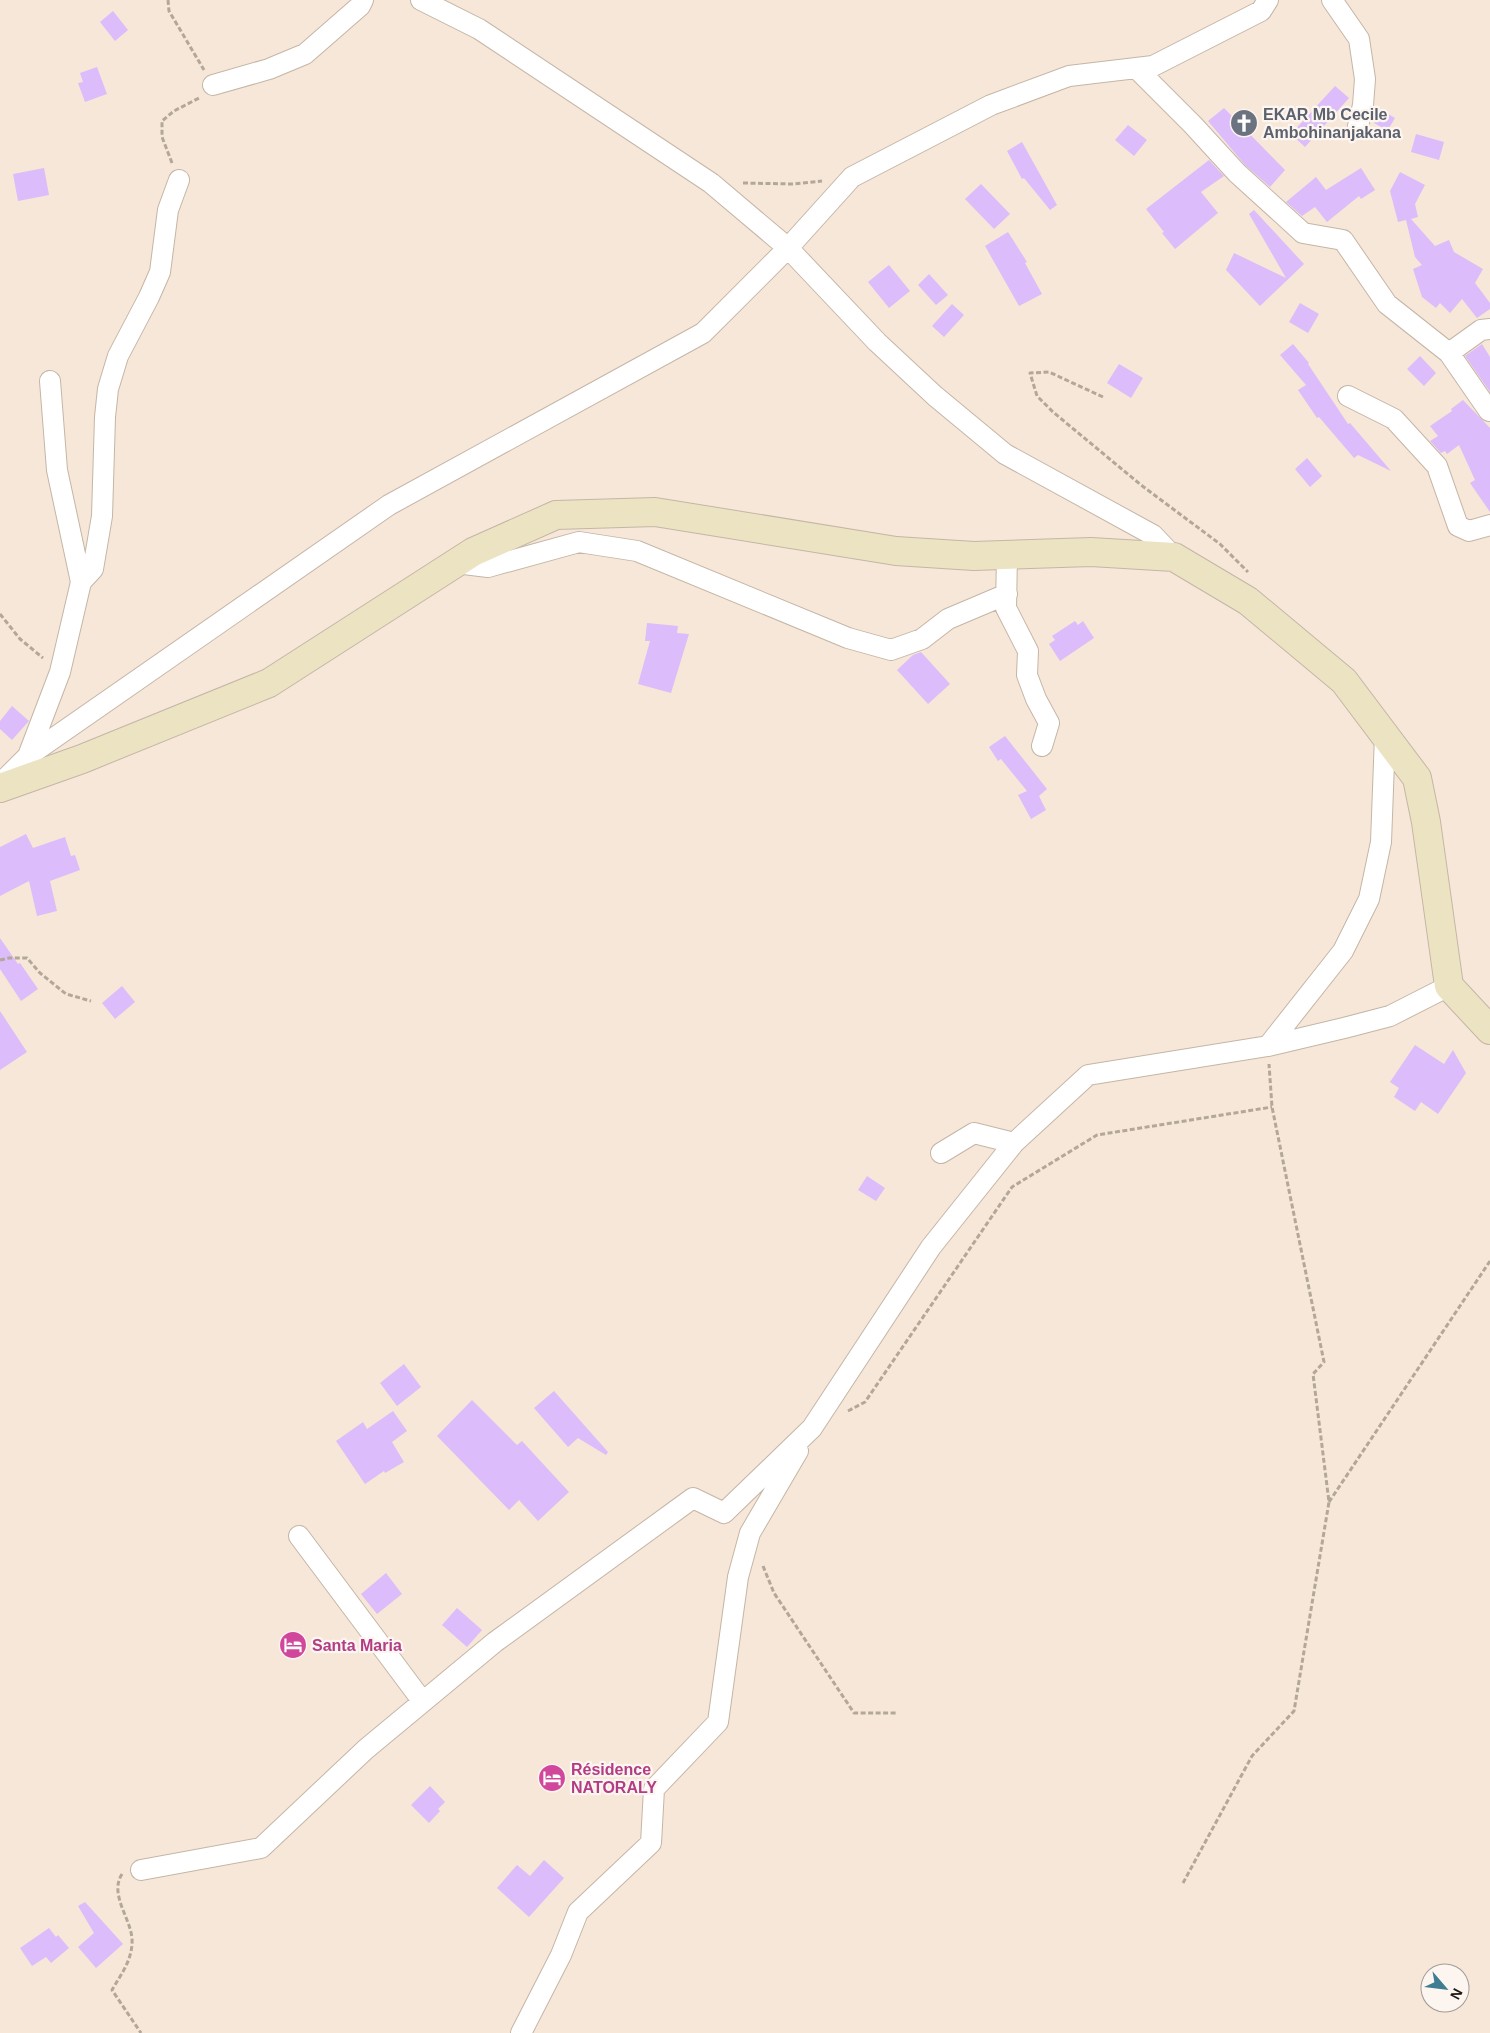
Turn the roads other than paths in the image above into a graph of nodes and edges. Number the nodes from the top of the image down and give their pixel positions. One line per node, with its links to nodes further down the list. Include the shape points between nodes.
1 (363, 0): 7 (street, via 305,54 269,69)
2 (421, 0): 10 (street, via 480,29 711,183)
3 (1278, 0): 5 (street)
4 (1332, 0): 8 (street, via 1358,39 1364,79)
5 (1265, 5): 6 (street, via 1153,66)
6 (1136, 68): 10 (street, via 1069,76 991,105 852,177); 12 (street, via 1237,173 1303,233 1343,240 1387,304)
7 (213, 85)
8 (1358, 126)
9 (179, 180): 20 (street, via 168,210 160,272 118,356 108,390 102,516 93,569)
10 (788, 248): 18 (street, via 877,342 1005,454 1153,535); 24 (street, via 703,333 390,505)
11 (1490, 329): 12 (street, via 1481,330)
12 (1449, 353): 15 (street)
13 (50, 381): 20 (street, via 57,470)
14 (1348, 396): 16 (street, via 1394,419 1437,466 1458,526 1469,531)
15 (1489, 411)
16 (1490, 525)
17 (1007, 555): 18 (street, via 1091,552); 19 (street, via 896,551 655,512 556,515 473,552); 21 (street)
18 (1174, 556): 22 (street, via 1248,601 1344,681)
19 (456, 563): 21 (street, via 488,567 580,542 637,551 848,638 891,650 922,639 948,619); 25 (street, via 269,683 82,759)
20 (81, 582): 24 (street, via 60,672)
21 (1006, 594): 23 (street, via 1006,608 1028,650 1027,675 1049,723)
22 (1385, 736): 26 (street, via 1417,778); 28 (street, via 1381,842 1370,898 1343,951)
23 (1042, 746)
24 (28, 756): 25 (street)
25 (0, 786)
26 (1449, 986): 27 (street); 28 (street, via 1390,1016)
27 (1490, 1030)
28 (1268, 1046): 29 (street, via 1088,1075)
29 (1014, 1143): 30 (street, via 974,1133); 31 (street, via 931,1247)
30 (941, 1153)
31 (812, 1428): 33 (street, via 724,1513 694,1498 495,1642); 35 (street, via 750,1533 738,1577 718,1722 654,1789 651,1843 578,1912 561,1956)
32 (300, 1536): 33 (street)
33 (423, 1702): 34 (street, via 366,1750 261,1848)
34 (141, 1870)
35 (521, 2033)

